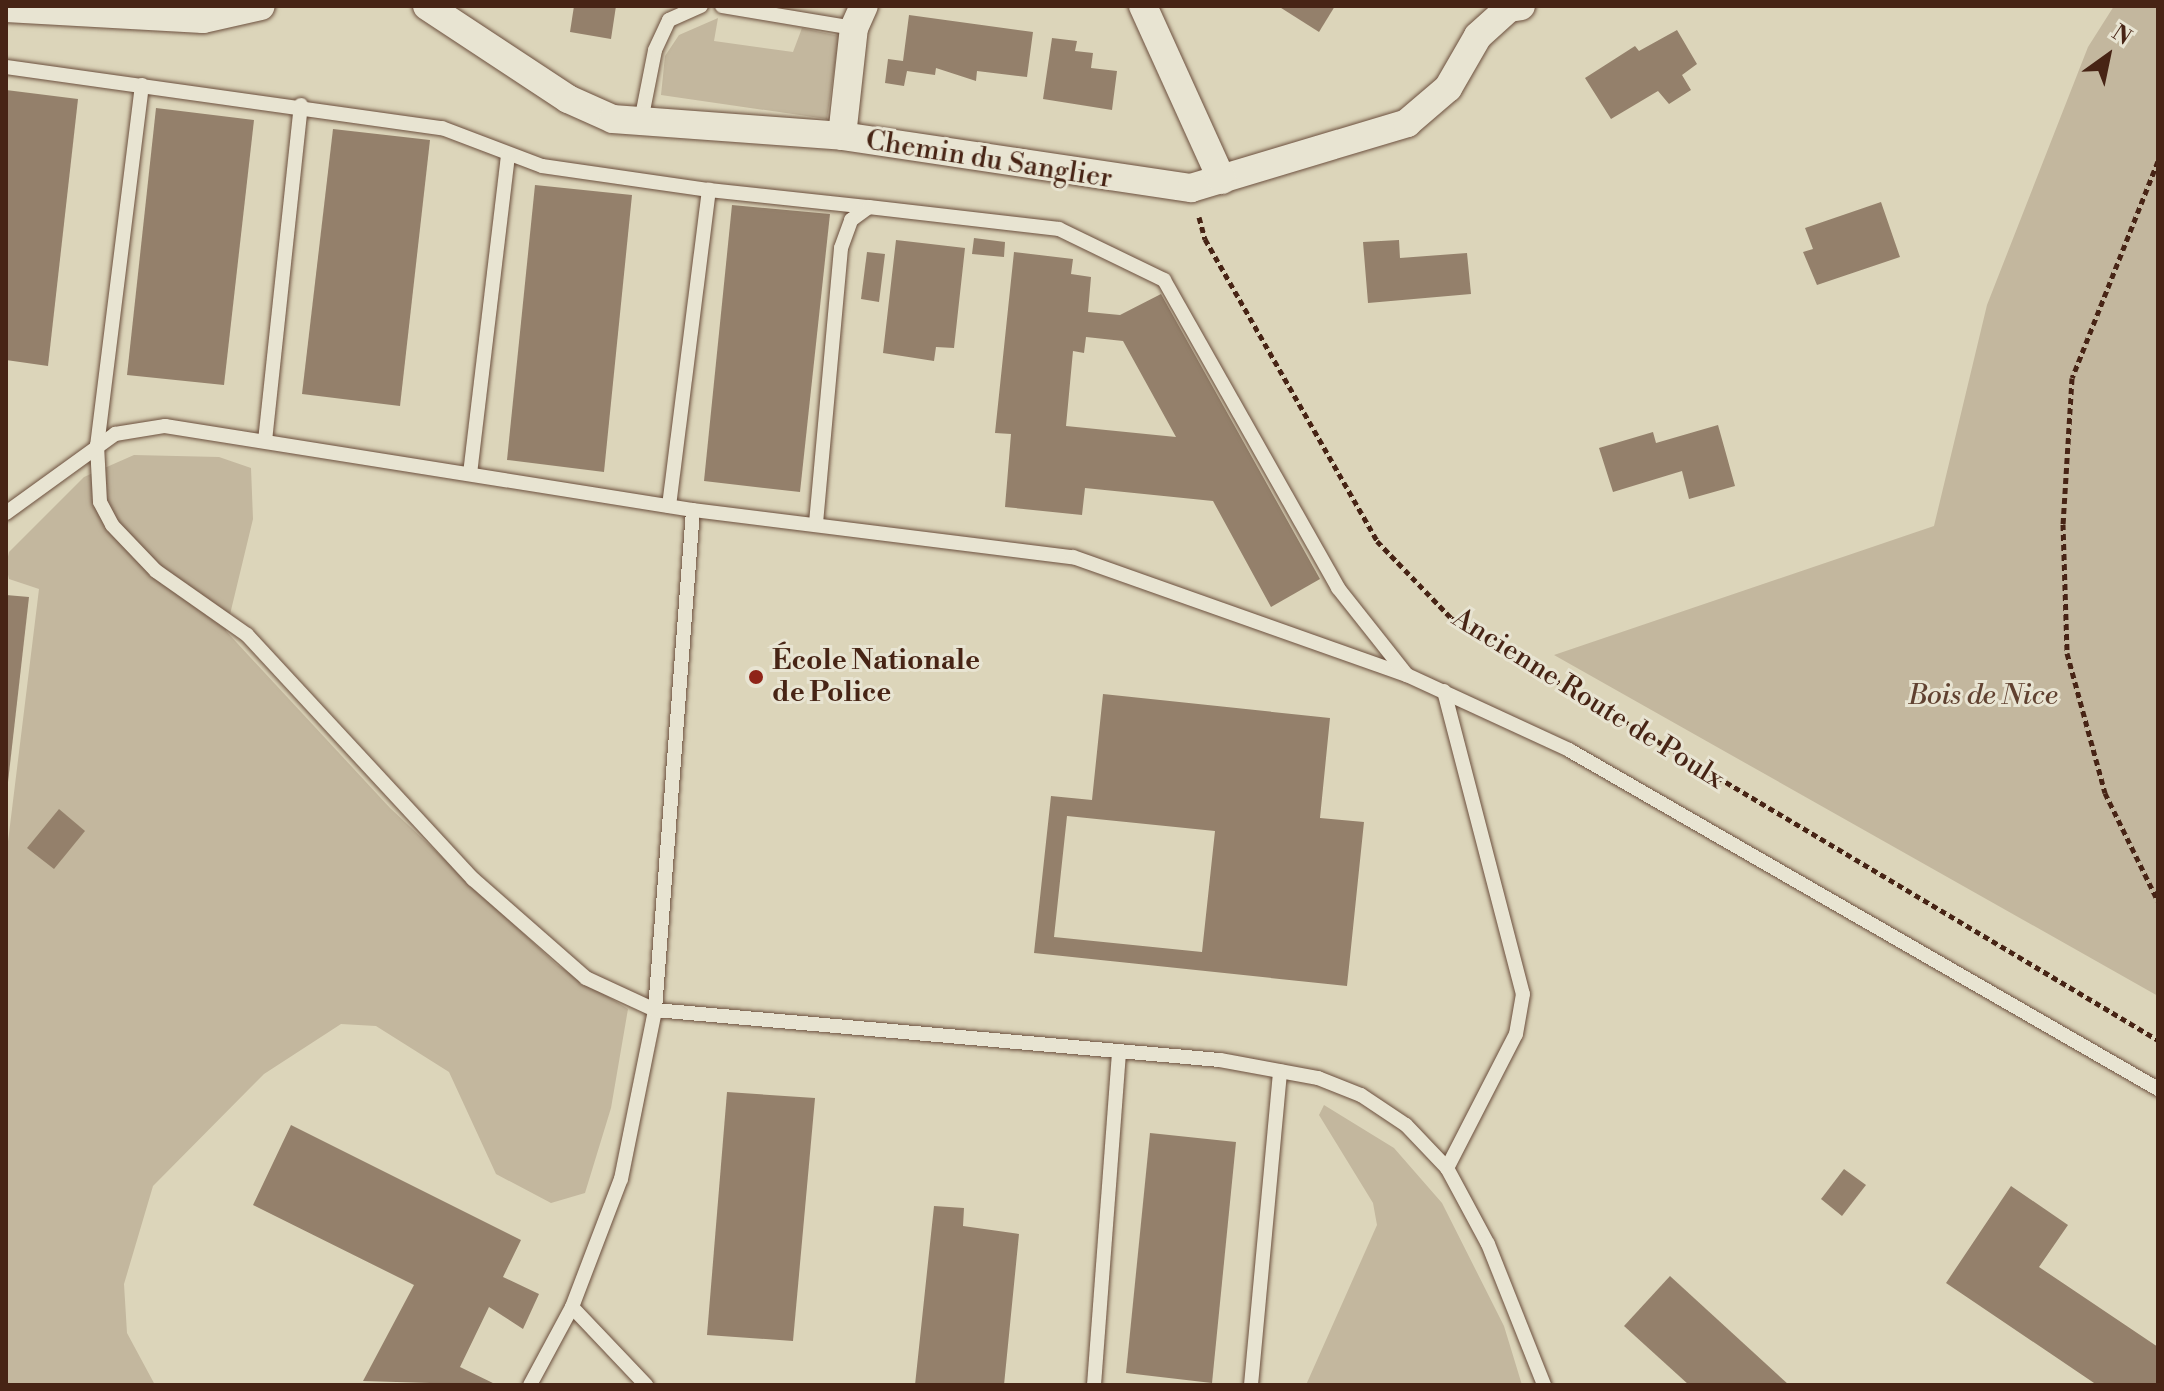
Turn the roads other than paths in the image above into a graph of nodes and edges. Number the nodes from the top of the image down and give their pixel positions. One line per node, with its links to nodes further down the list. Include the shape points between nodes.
1 (261, 6): 7 (street, via 203,19)
2 (427, 6): 12 (street, Chemin du Sanglier, via 568,99 613,119)
3 (701, 6): 12 (lane, via 669,20 655,50)
4 (722, 6): 8 (lane)
5 (1143, 6): 15 (street)
6 (1521, 6): 15 (street, Chemin du Sanglier, via 1509,8 1478,36 1448,88 1407,123)
7 (6, 8)
8 (859, 17): 13 (street)
9 (6, 67): 10 (lane)
10 (142, 85): 11 (lane); 19 (lane)
11 (301, 105): 14 (lane, via 442,128); 18 (lane)
12 (641, 121): 13 (street, Chemin du Sanglier)
13 (842, 136): 15 (street, Chemin du Sanglier, via 1191,188)
14 (508, 155): 16 (lane, via 542,166); 20 (lane)
15 (1222, 180)
16 (709, 190): 17 (lane); 21 (lane)
17 (869, 207): 24 (lane, via 851,220 841,248); 25 (lane, via 1059,229 1164,280 1338,588)
18 (265, 441): 19 (lane, via 165,426 129,427); 20 (lane)
19 (97, 445): 23 (lane, via 73,469); 27 (lane, via 100,502 112,525 156,571 247,635 473,879 550,950 586,978)
20 (470, 474): 21 (lane)
21 (669, 506): 22 (lane)
22 (693, 510): 24 (lane); 27 (lane)
23 (6, 513)
24 (816, 523): 25 (lane, via 1073,557)
25 (1407, 675): 26 (lane)
26 (1444, 691): 30 (lane, via 1569,750); 31 (lane, via 1523,994 1516,1034)
27 (655, 1010): 28 (lane); 32 (lane, via 621,1179)
28 (1119, 1052): 29 (lane); 35 (lane)
29 (1280, 1071): 31 (lane, via 1361,1095 1406,1125); 36 (lane)
30 (2158, 1089)
31 (1447, 1168): 37 (lane, via 1488,1244)
32 (572, 1307): 33 (lane); 34 (lane)
33 (530, 1385)
34 (646, 1385)
35 (1094, 1385)
36 (1251, 1385)
37 (1544, 1385)

